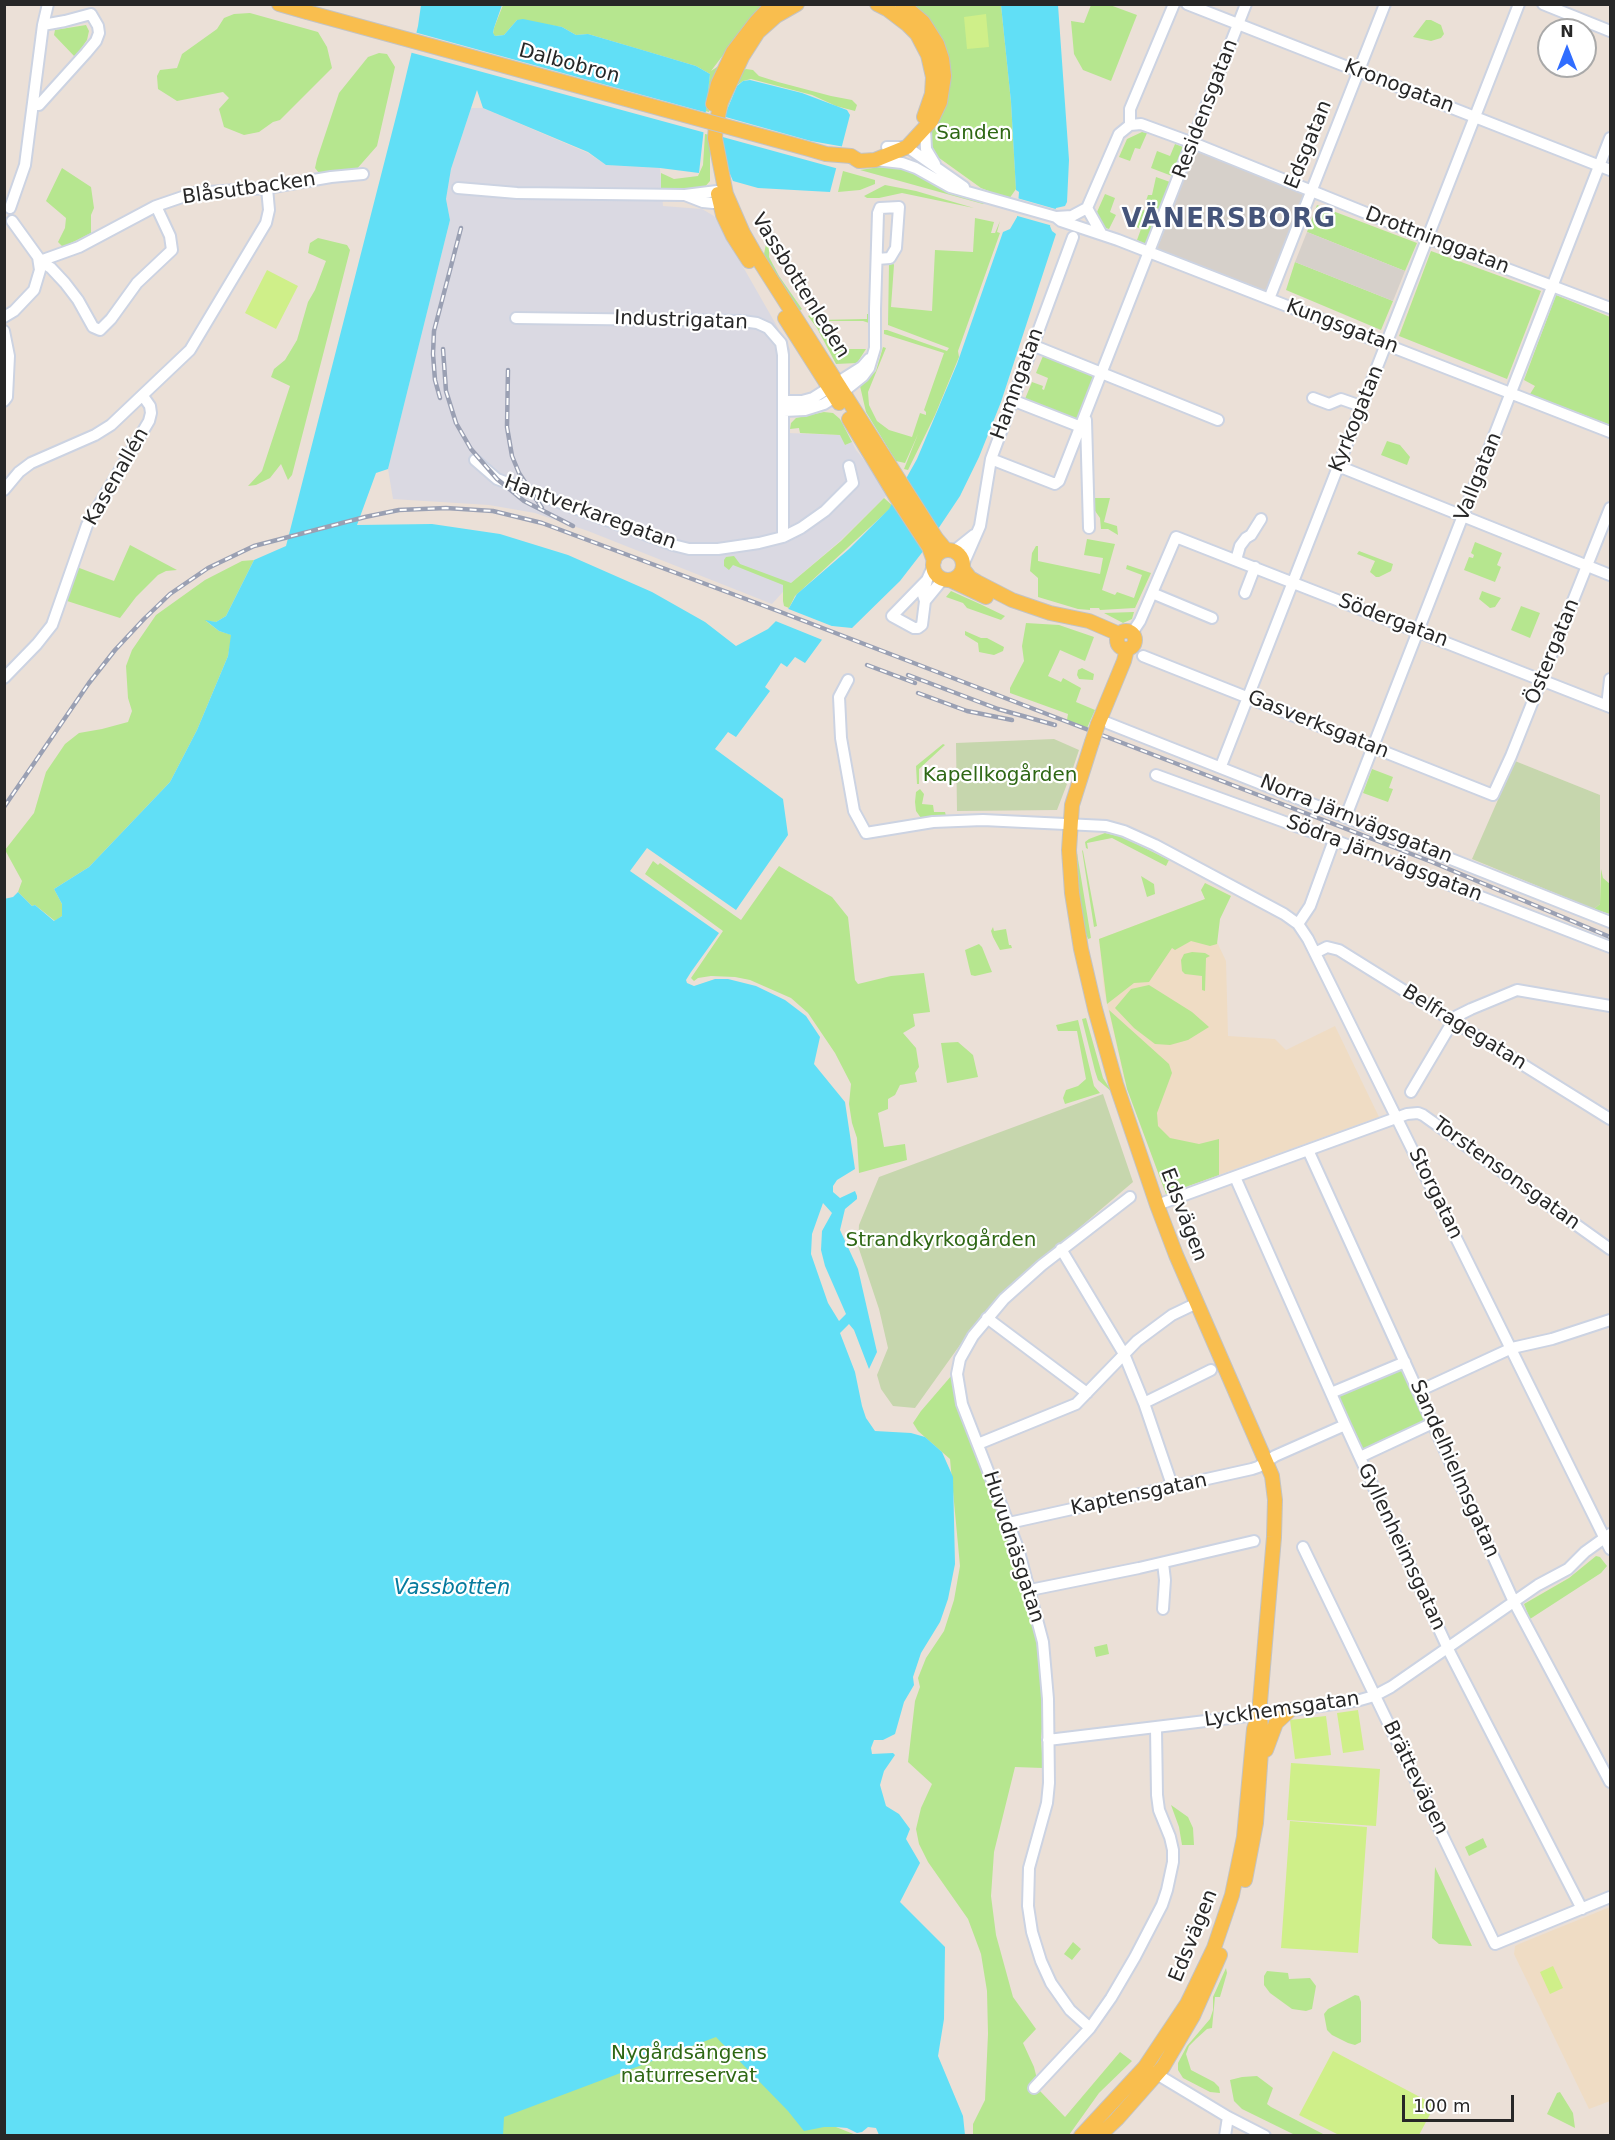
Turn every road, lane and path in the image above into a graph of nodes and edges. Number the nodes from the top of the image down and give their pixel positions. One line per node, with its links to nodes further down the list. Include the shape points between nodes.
1 (40, 4): 14 (street)
2 (48, 4): 14 (street)
3 (279, 4): 25 (main road, Dalbobron, bridge, via 808,150)
4 (773, 4): 36 (main road, Vassbottenleden, via 733,52 718,84 710,124)
5 (797, 4): 36 (main road, Vassbottenleden, via 758,32 721,102 715,138)
6 (877, 4): 23 (main road, via 917,34 931,65 931,100)
7 (902, 4): 21 (main road, via 933,36 943,68 940,102)
8 (1174, 4): 20 (street, via 1129,112)
9 (1187, 4): 15 (street, Kronogatan)
10 (1246, 4): 15 (street, Residensgatan)
11 (1385, 4): 17 (street, Edsgatan)
12 (1519, 4): 19 (street, Kyrkogatan)
13 (1544, 4): 16 (street)
14 (43, 23): 18 (street); 18 (street, via 91,14 99,33 39,105)
15 (1238, 24): 17 (street, Kronogatan); 24 (street, Residensgatan)
16 (1611, 30)
17 (1359, 71): 19 (street, Kronogatan); 34 (street, Edsgatan)
18 (34, 105): 39 (street, via 26,165)
19 (1475, 117): 27 (street, Kronogatan); 44 (street, Kyrkogatan)
20 (1130, 125): 24 (street, Drottninggatan, via 1149,127); 38 (street, via 1115,141)
21 (925, 129): 23 (main road); 29 (street, via 926,149)
22 (1611, 138): 27 (street, Vallgatan)
23 (907, 141): 25 (main road); 26 (main road); 28 (street, via 907,157); 29 (street)
24 (1193, 143): 34 (street, Drottninggatan); 45 (street, Residensgatan)
25 (850, 156): 26 (main road, Dalbobron, via 859,161)
26 (875, 160): 28 (street)
27 (1599, 165): 30 (street, Kronogatan); 48 (street, Vallgatan)
28 (916, 168): 35 (street, via 950,186)
29 (939, 170): 35 (street)
30 (1611, 170)
31 (363, 174): 32 (street, Blåsutbacken)
32 (267, 188): 37 (street, Blåsutbacken, via 194,193); 59 (street, via 266,223 222,299 190,350)
33 (458, 188): 36 (street, via 517,193)
34 (1311, 191): 44 (street, Drottninggatan); 49 (street, Edsgatan)
35 (972, 192): 40 (street, Kungsgatan)
36 (721, 195): 57 (main road, Vassbottenleden)
37 (156, 206): 47 (street, Blåsutbacken, via 79,247); 47 (street, via 172,250 137,283 100,330 93,327 65,283)
38 (1087, 208): 40 (street, via 1072,216); 42 (street)
39 (7, 209): 41 (street, via 15,214)
40 (1056, 217): 42 (street, Kungsgatan)
41 (8, 221): 47 (street)
42 (1101, 233): 45 (street, Kungsgatan)
43 (1073, 237): 54 (street, Hamngatan)
44 (1428, 237): 48 (street, Drottninggatan); 55 (street, Kyrkogatan)
45 (1150, 252): 49 (street, Kungsgatan); 56 (street, Residensgatan)
46 (876, 259): 46 (street, via 890,258 896,249 899,207 880,208); 57 (street, via 875,348 863,376)
47 (40, 261): 51 (street, via 34,290)
48 (1551, 285): 50 (street, Drottninggatan); 58 (street, Vallgatan)
49 (1269, 299): 55 (street, Kungsgatan)
50 (1611, 308)
51 (4, 317)
52 (516, 318): 63 (street, Industrigatan, via 758,323 781,343)
53 (4, 331): 62 (street, via 9,356)
54 (1032, 345): 56 (street); 61 (street, Hamngatan)
55 (1386, 345): 58 (street, Kungsgatan); 64 (street, Kyrkogatan)
56 (1102, 372): 65 (street, Residensgatan); 66 (street)
57 (837, 390): 63 (street); 80 (main road, Vassbottenleden)
58 (1512, 393): 68 (street, Kungsgatan); 75 (street, Vallgatan)
59 (143, 396): 73 (street, via 111,425 31,463); 99 (street, Kasenallén, via 150,406 149,421 87,525 52,625)
60 (1313, 398): 64 (street, via 1329,404 1341,399)
61 (1012, 400): 67 (street); 69 (street, Hamngatan)
62 (4, 401)
63 (784, 406): 79 (street, Industrigatan)
64 (1361, 406): 72 (street, Kyrkogatan)
65 (1086, 414): 67 (street, Residensgatan); 77 (street, Residensgatan)
66 (1218, 420)
67 (1081, 427): 69 (street, Residensgatan, via 1055,484)
68 (1611, 432)
69 (991, 459): 78 (street, Hamngatan)
70 (475, 460): 79 (street, Hantverkaregatan, via 497,479 673,545 718,549)
71 (849, 466): 79 (street, Hantverkaregatan, via 853,483 825,511)
72 (1338, 466): 75 (street); 90 (street, Kyrkogatan)
73 (4, 489)
74 (1611, 508): 84 (street, Östergatan)
75 (1463, 516): 84 (street); 96 (street, Vallgatan)
76 (1261, 519): 82 (street, via 1240,546)
77 (1089, 528)
78 (977, 534): 81 (street); 85 (street, Hamngatan)
79 (783, 537)
80 (932, 542): 81 (main road, Vassbottenleden); 83 (main road, Vassbottenleden)
81 (950, 551): 83 (main road, via 939,553); 85 (main road, via 960,556)
82 (1236, 560): 86 (street, Södergatan); 91 (street, Södergatan, via 1176,537)
83 (934, 562): 88 (main road, via 936,573); 89 (street)
84 (1587, 566): 87 (street); 100 (street, Östergatan)
85 (963, 567): 88 (main road, via 958,576); 94 (main road, via 977,582)
86 (1255, 567): 90 (street, Södergatan); 92 (street)
87 (1611, 575)
88 (946, 579): 93 (street); 94 (main road, via 1014,608)
89 (927, 580): 93 (street); 93 (street, via 892,616 918,628 924,618)
90 (1293, 582): 96 (street, Södergatan); 103 (street, Kyrkogatan)
91 (1152, 593): 95 (street); 97 (street, via 1140,621)
92 (1245, 593)
93 (925, 601)
94 (1050, 613): 97 (main road)
95 (1212, 618)
96 (1418, 631): 100 (street, Södergatan); 106 (street, Vallgatan)
97 (1126, 634): 105 (main road, via 1117,638 1118,644 1126,649 1124,661)
98 (1143, 656): 103 (street, Gasverksgatan)
99 (4, 678)
100 (1541, 679): 104 (street, Södergatan); 109 (street, Östergatan)
101 (1611, 679): 104 (street)
102 (848, 680): 111 (street, via 839,697 841,738 854,811 866,832 933,822 983,820)
103 (1248, 697): 106 (street, Gasverksgatan); 107 (street, Kyrkogatan)
104 (1609, 706)
105 (1099, 722): 107 (street, Norra Järnvägsgatan); 111 (main road, Edsvägen, bridge, via 1076,787)
106 (1372, 747): 109 (street, Gasverksgatan); 110 (street, Vallgatan)
107 (1221, 766): 110 (street, Norra Järnvägsgatan)
108 (1156, 775): 112 (street, Södra Järnvägsgatan)
109 (1493, 795)
110 (1346, 816): 113 (street, Norra Järnvägsgatan)
111 (1070, 824): 114 (street, via 1124,831); 125 (main road, Edsvägen, via 1072,893 1086,969 1116,1084)
112 (1334, 840): 114 (street, via 1310,906); 115 (street, Södra Järnvägsgatan)
113 (1611, 922)
114 (1298, 924): 116 (street, Storgatan)
115 (1611, 947)
116 (1315, 953): 118 (street, Belfragegatan, via 1327,947 1339,950); 120 (street, Storgatan)
117 (1611, 1006): 118 (street, via 1516,990 1471,1009)
118 (1454, 1021): 119 (street); 121 (street, Belfragegatan)
119 (1411, 1092)
120 (1397, 1117): 122 (street, Torstensonsgatan); 127 (street, Torstensonsgatan, via 1424,1115); 131 (street, Storgatan)
121 (1611, 1119)
122 (1308, 1150): 123 (street, Torstensonsgatan); 133 (street, Sandelhielmsgatan)
123 (1235, 1177): 125 (street, Torstensonsgatan); 137 (street, Gyllenheimsgatan)
124 (1130, 1197): 126 (street, Huvudnäsgatan)
125 (1157, 1205): 128 (main road, Edsvägen)
126 (1061, 1249): 129 (street, Huvudnäsgatan); 132 (street)
127 (1611, 1249)
128 (1197, 1303): 132 (street, via 1172,1315); 143 (main road, Edsvägen)
129 (987, 1318): 136 (street); 141 (street, Huvudnäsgatan, via 957,1368 962,1404)
130 (1611, 1320): 131 (street)
131 (1512, 1348): 135 (street); 146 (street, Storgatan)
132 (1124, 1354): 136 (street); 138 (street)
133 (1405, 1362): 135 (street, Sandelhielmsgatan); 137 (street)
134 (1211, 1371): 138 (street)
135 (1419, 1391): 139 (street, Sandelhielmsgatan)
136 (1087, 1393): 141 (street, via 1068,1408)
137 (1331, 1393): 140 (street, Gyllenheimsgatan)
138 (1144, 1403): 144 (street)
139 (1433, 1423): 142 (street); 152 (street, Sandelhielmsgatan)
140 (1345, 1425): 142 (street, Gyllenheimsgatan); 143 (street, Kaptensgatan)
141 (978, 1444): 145 (street, Huvudnäsgatan)
142 (1360, 1457): 154 (street, Gyllenheimsgatan)
143 (1266, 1462): 144 (street, Kaptensgatan); 157 (main road, Edsvägen, via 1274,1487 1275,1516)
144 (1173, 1488): 145 (street, Kaptensgatan)
145 (1009, 1523): 151 (street, Huvudnäsgatan)
146 (1608, 1536): 149 (street, Storgatan); 152 (street, Lyckhemsgatan, via 1568,1569)
147 (1254, 1541): 150 (street)
148 (1303, 1547): 155 (street, Brättevägen)
149 (1611, 1549)
150 (1163, 1563): 151 (street); 153 (street)
151 (1030, 1590): 159 (street, Huvudnäsgatan, via 1046,1663)
152 (1514, 1602): 154 (street, Lyckhemsgatan); 161 (street, Sandelhielmsgatan)
153 (1163, 1609)
154 (1448, 1647): 155 (street, Lyckhemsgatan); 163 (street, Gyllenheimsgatan)
155 (1374, 1696): 156 (street, Lyckhemsgatan); 163 (street, Brättevägen, via 1495,1944)
156 (1290, 1710): 157 (street, Lyckhemsgatan); 160 (main road, via 1273,1729)
157 (1259, 1714): 158 (street, Lyckhemsgatan); 160 (main road, Edsvägen, via 1263,1727); 165 (main road, Edsvägen, via 1254,1729 1244,1837 1232,1895 1214,1948)
158 (1156, 1728): 159 (street, Lyckhemsgatan); 164 (street, via 1157,1796 1173,1850 1171,1876 1162,1905 1135,1957)
159 (1048, 1740): 164 (street, Huvudnäsgatan, via 1048,1795 1029,1868 1029,1919 1051,1983 1070,2010)
160 (1261, 1769): 165 (main road, Edsvägen, via 1256,1823 1241,1897 1223,1948 1193,2016 1163,2067)
161 (1611, 1782)
162 (1611, 1897): 163 (street)
163 (1582, 1909)
164 (1090, 2028): 166 (street)
165 (1151, 2071): 167 (street); 169 (main road, Edsvägen); 170 (main road, Edsvägen)
166 (1034, 2088)
167 (1228, 2117): 168 (street); 171 (street)
168 (1246, 2126): 172 (street); 173 (street)
169 (1081, 2136)
170 (1099, 2136)
171 (1225, 2136)
172 (1238, 2136)
173 (1265, 2136)

